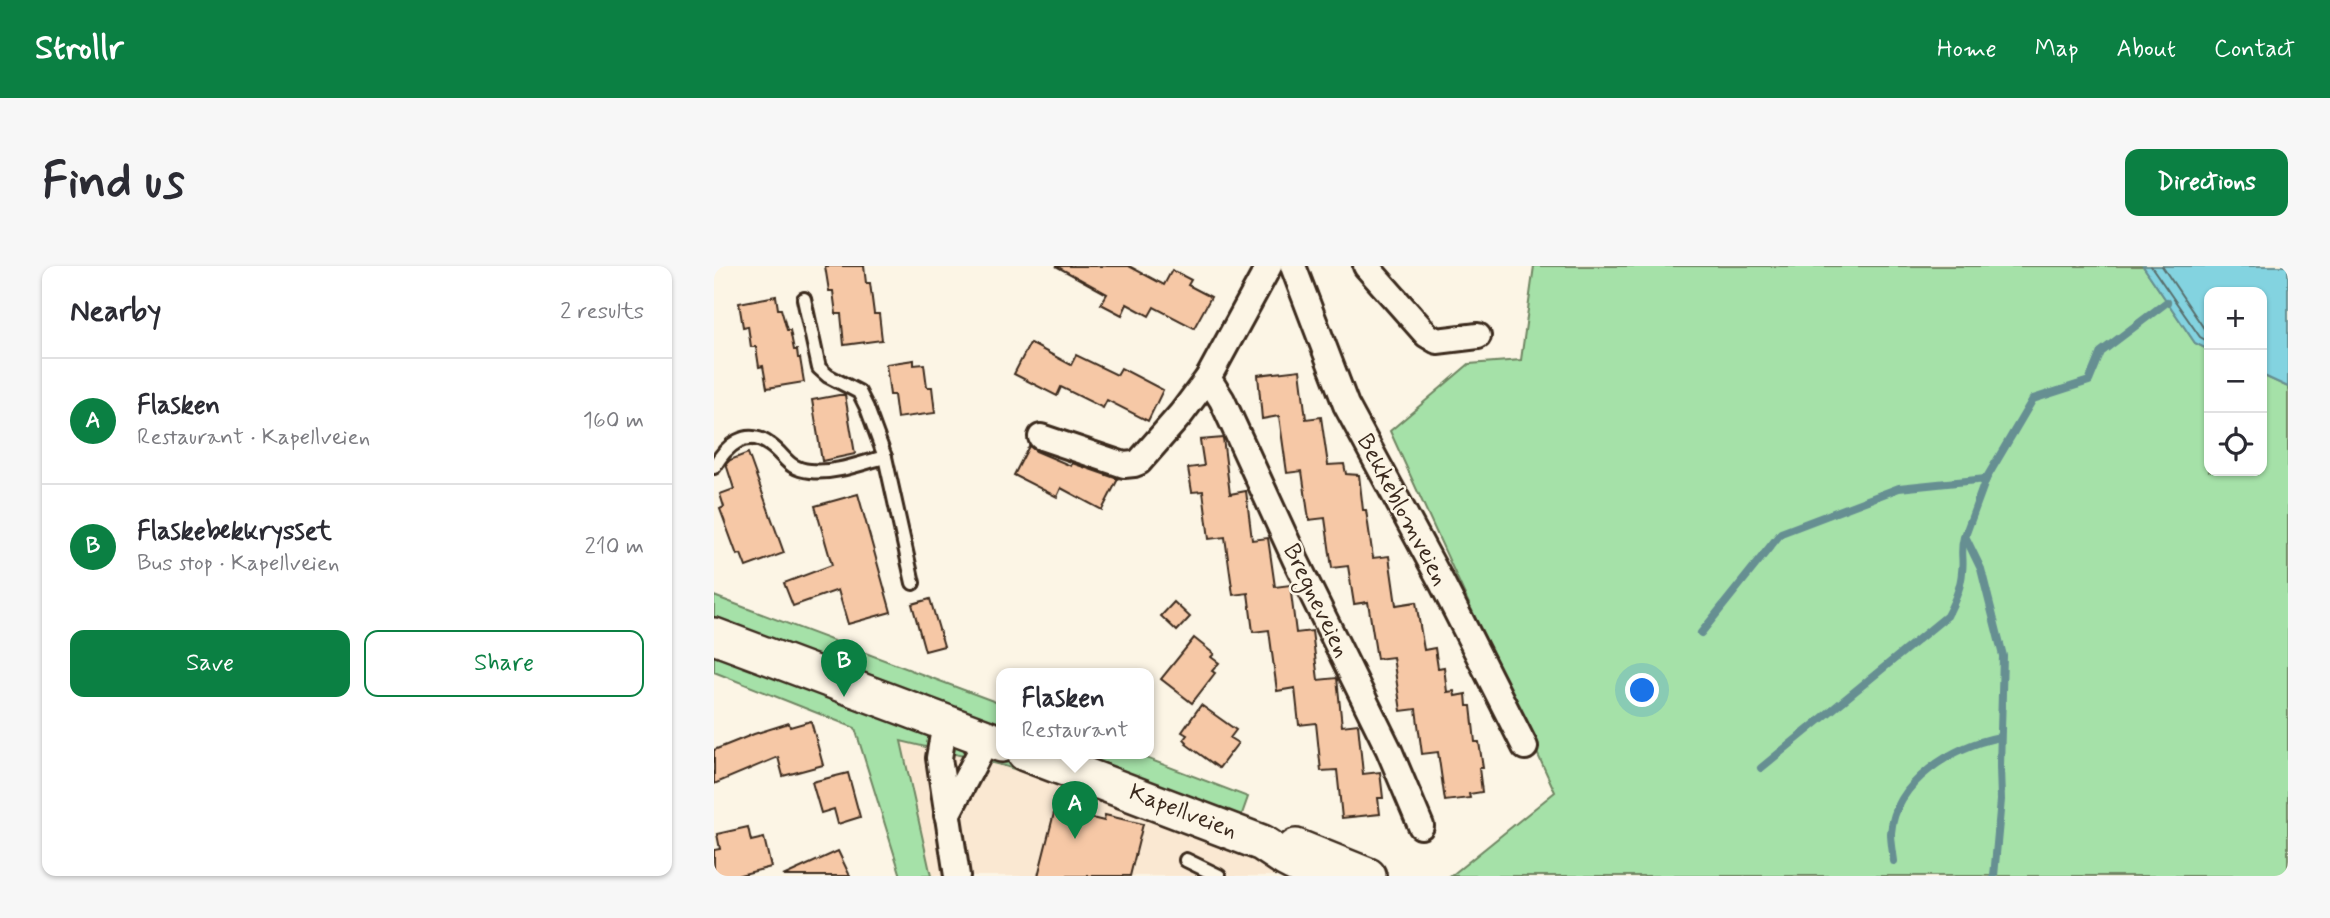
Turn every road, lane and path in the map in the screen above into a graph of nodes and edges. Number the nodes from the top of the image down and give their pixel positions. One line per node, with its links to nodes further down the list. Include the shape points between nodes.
1 (1269, 266): 6 (street)
2 (1293, 266): 14 (street, Bekkeblomveien, via 1346,405)
3 (1366, 266): 5 (street, via 1427,335 1437,341)
4 (804, 299): 8 (lane, via 819,368 859,392)
5 (1478, 337)
6 (1208, 378): 7 (street, via 1134,464 1124,465); 17 (street, Bregneveien, via 1389,750)
7 (1041, 437)
8 (885, 457): 9 (lane, via 830,471 810,471 794,468 770,444 741,438 723,451); 10 (lane)
9 (714, 467)
10 (913, 583)
11 (714, 636): 12 (main road)
12 (945, 723): 13 (main road); 16 (street, via 939,758)
13 (994, 742): 16 (street)
14 (1525, 747)
15 (1041, 759): 18 (main road, Kapellveien)
16 (947, 815): 20 (street)
17 (1421, 826)
18 (1262, 843): 22 (main road, Kapellveien); 23 (main road, Kapellveien, via 1294,846)
19 (1186, 860): 21 (lane)
20 (957, 876)
21 (1219, 876)
22 (1320, 876)
23 (1368, 876)

